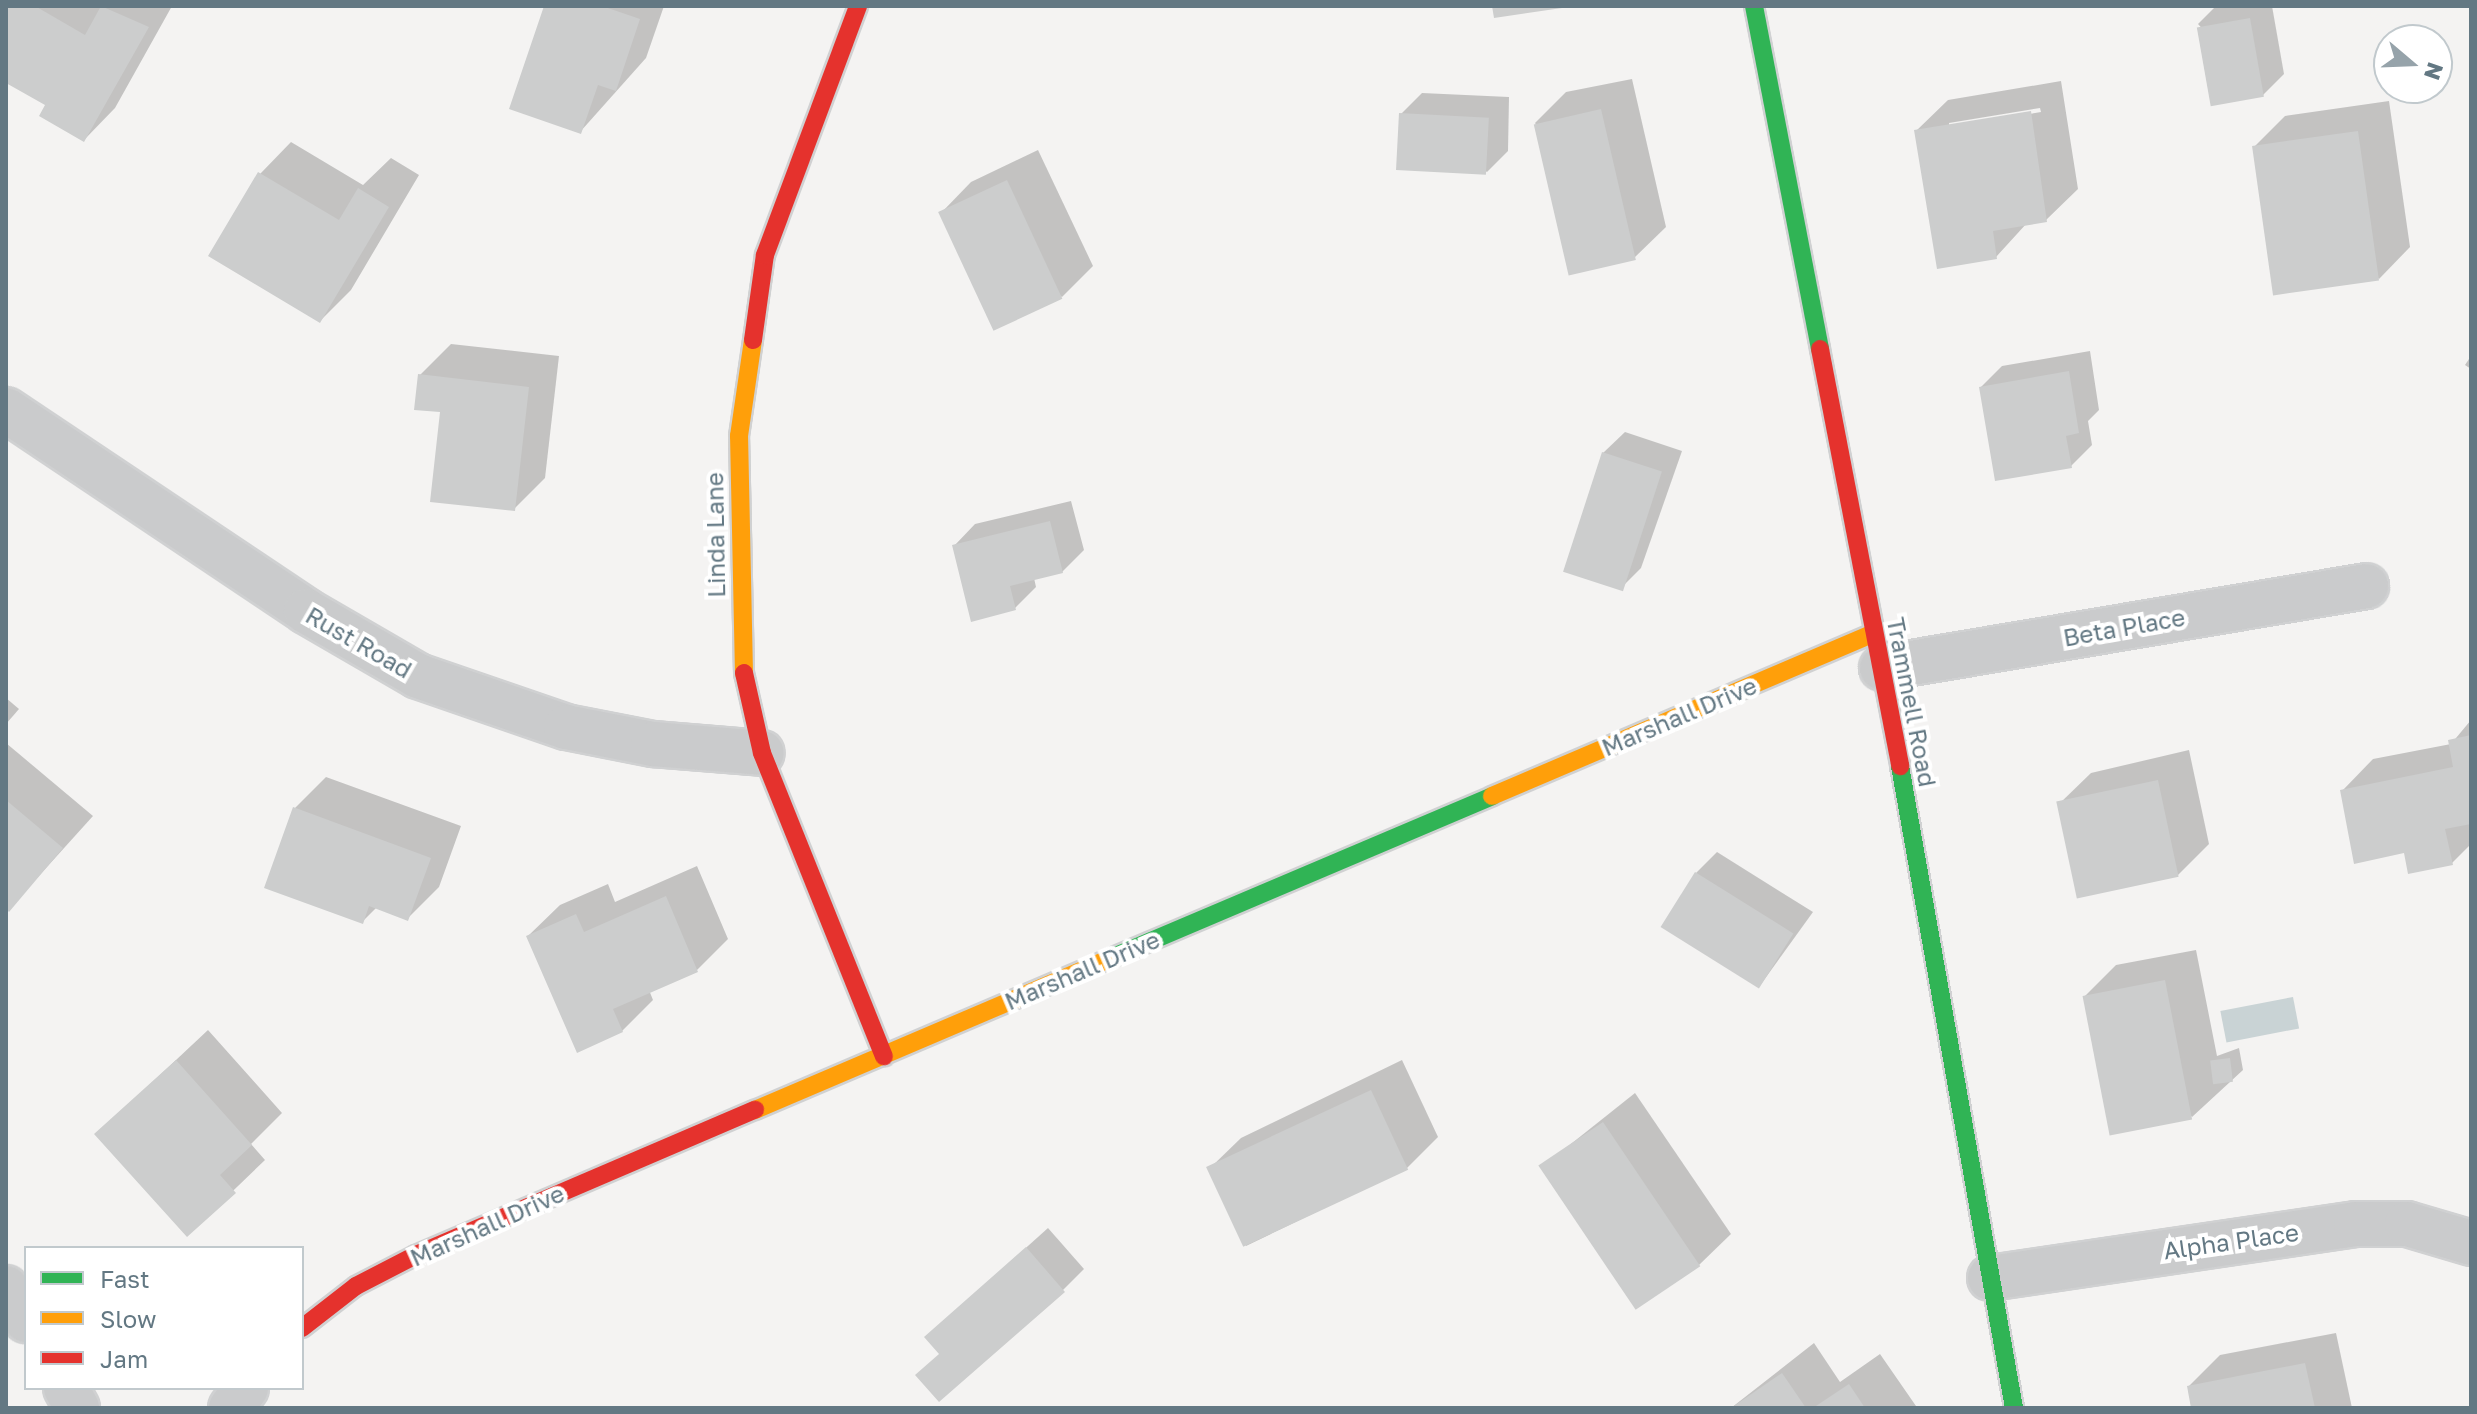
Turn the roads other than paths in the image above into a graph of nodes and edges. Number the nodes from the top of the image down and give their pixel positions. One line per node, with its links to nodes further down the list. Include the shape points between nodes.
1 (858, 6): 6 (street, Linda Lane, via 765,255 747,346 737,559 746,697)
2 (1754, 6): 5 (street, Trammell Road)
3 (6, 410): 6 (street, Rust Road, via 306,611 418,676 566,727)
4 (2366, 586): 5 (street, Beta Place)
5 (1878, 651): 7 (street, Marshall Drive); 9 (street, Trammell Road)
6 (762, 753): 7 (street, Linda Lane)
7 (884, 1056): 12 (street, Marshall Drive, via 416,1255 356,1286)
8 (2471, 1243): 9 (street, Alpha Place, via 2407,1224 2356,1224)
9 (1990, 1278): 17 (street, Trammell Road)
10 (6, 1288): 11 (street)
11 (24, 1317)
12 (304, 1326)
13 (67, 1390): 15 (street)
14 (244, 1390): 16 (street)
15 (77, 1408)
16 (231, 1408)
17 (2014, 1408)

